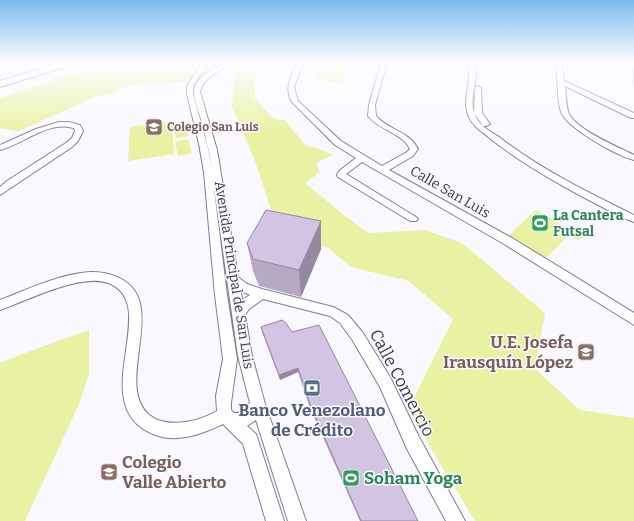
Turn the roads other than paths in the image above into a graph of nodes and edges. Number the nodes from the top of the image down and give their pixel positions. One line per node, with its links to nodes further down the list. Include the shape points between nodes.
1 (191, 87): 27 (street, Avenida Principal de San Luis, via 190,94 208,172 230,359 223,398)
2 (198, 87): 21 (street, Avenida Principal de San Luis, via 197,92 213,150)
3 (291, 87): 13 (street, Calle San Luis, via 293,99 338,143)
4 (377, 87): 15 (street, via 372,116 408,140 414,149)
5 (472, 87): 17 (street, via 470,112 475,122 533,166)
6 (479, 87): 17 (street, via 478,113 482,121 539,163)
7 (563, 87): 9 (street)
8 (572, 87): 10 (street)
9 (563, 99): 10 (street, via 577,95); 14 (street, via 565,114 573,123 586,133)
10 (597, 99): 11 (street)
11 (634, 116)
12 (0, 148): 16 (street, via 51,126 70,124 79,131 69,145)
13 (362, 158): 15 (street, Calle San Luis); 19 (street, via 342,175)
14 (634, 158)
15 (382, 170): 25 (street, Calle San Luis, via 508,241)
16 (0, 192)
17 (604, 201): 18 (street); 20 (street)
18 (634, 212)
19 (413, 219)
20 (634, 219)
21 (232, 278): 22 (street, Calle Comercio, via 243,287); 24 (street, Avenida Principal de San Luis)
22 (261, 294): 24 (street, via 245,305); 30 (street, Calle Comercio, via 333,312 355,331 385,382 413,443)
23 (0, 305): 27 (street, via 73,279 98,277 118,283 131,296 135,312 129,389 130,398 140,417 159,429 173,431)
24 (238, 314): 26 (street, Avenida Principal de San Luis, via 245,356)
25 (634, 320)
26 (258, 404): 27 (street, via 247,419 242,421); 29 (street, Avenida Principal de San Luis)
27 (228, 418): 28 (street, via 250,440)
28 (275, 521)
29 (297, 521)
30 (456, 521)

